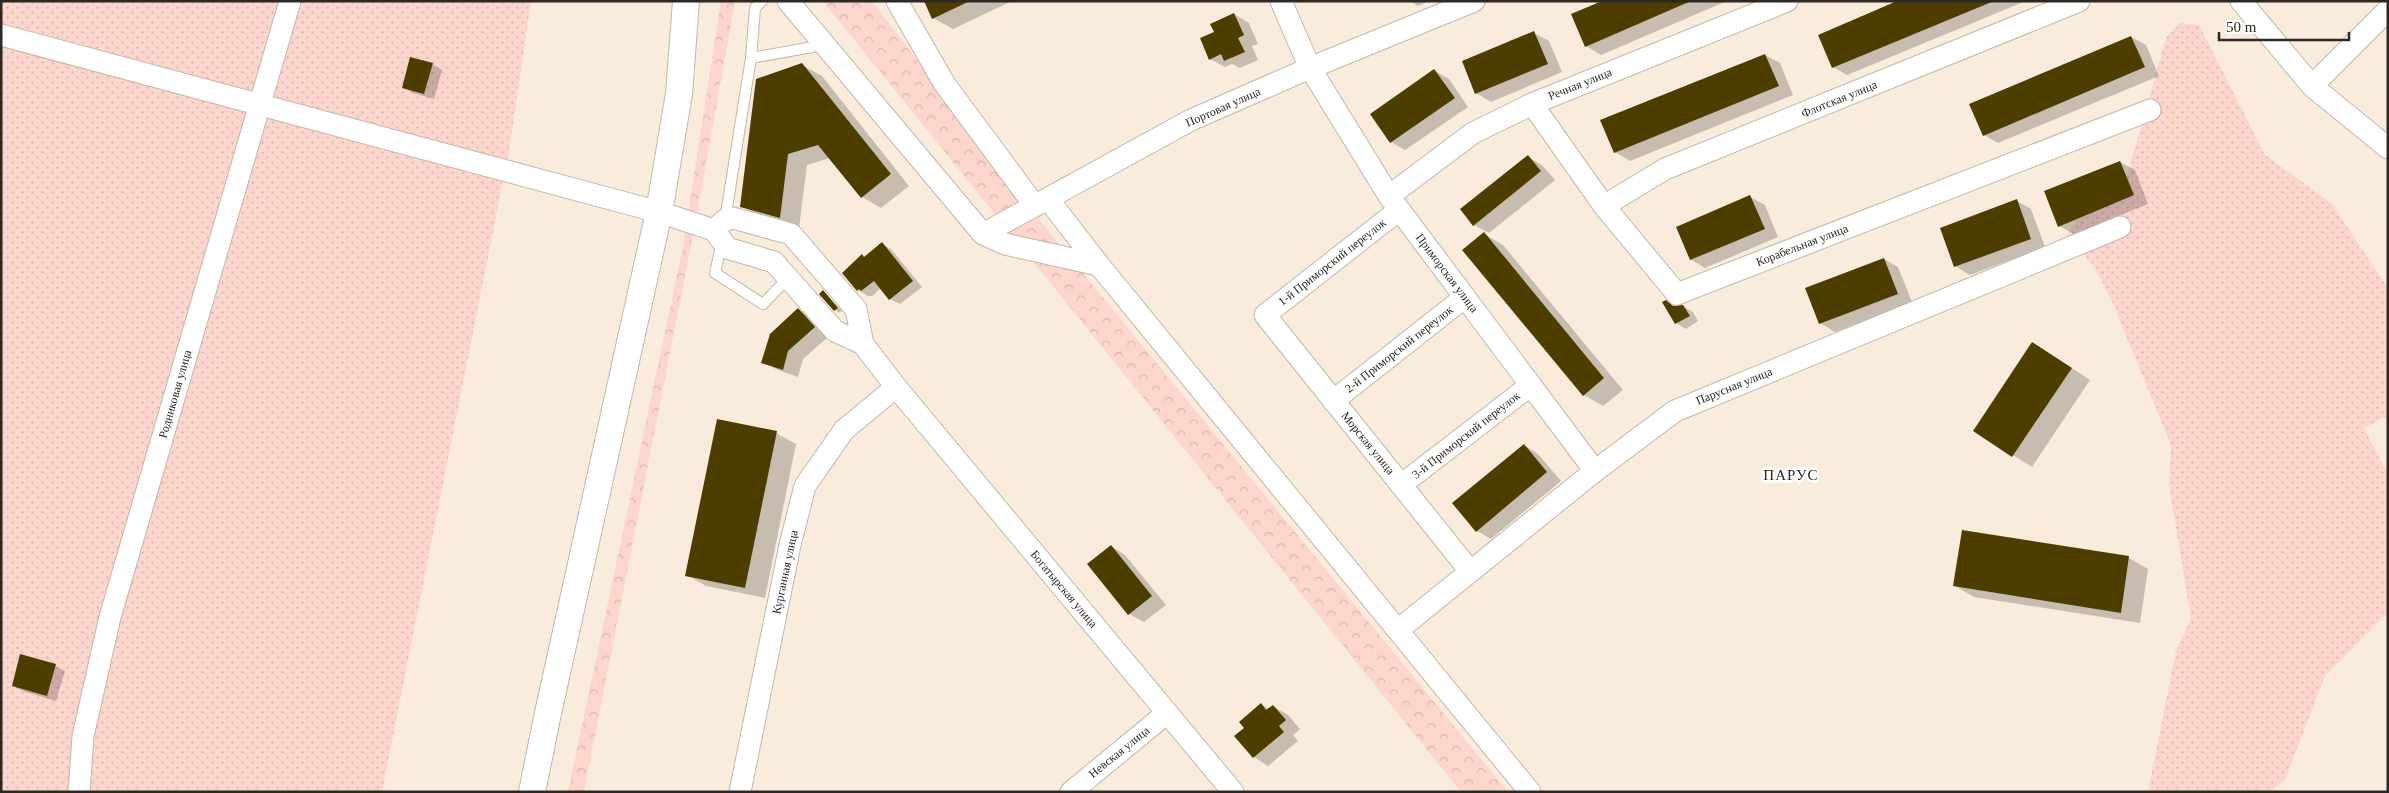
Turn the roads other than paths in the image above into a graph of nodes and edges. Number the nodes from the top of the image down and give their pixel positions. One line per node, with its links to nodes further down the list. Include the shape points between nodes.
1 (290, 1): 17 (street, Родниковая улица)
2 (686, 1): 24 (street, via 679,94)
3 (762, 1): 14 (lane, via 755,8)
4 (788, 1): 13 (street)
5 (897, 1): 21 (street, via 944,83)
6 (1281, 1): 15 (street, Приморская улица)
7 (1474, 1): 15 (street, Портовая улица)
8 (1787, 1): 18 (street, Речная улица)
9 (2079, 1): 23 (street, Флотская улица, via 1665,169)
10 (2241, 1): 16 (street)
11 (2388, 10): 16 (street)
12 (1, 35): 17 (street)
13 (824, 44): 14 (lane); 27 (street)
14 (751, 58): 26 (lane)
15 (1310, 68): 21 (street, Портовая улица, via 1192,120); 22 (street, Приморская улица)
16 (2312, 86): 20 (street)
17 (260, 104): 24 (street); 41 (street, Родниковая улица, via 110,617 83,736)
18 (1532, 104): 22 (street, Речная улица, via 1473,133); 23 (street, Корабельная улица)
19 (2150, 110): 23 (street, Корабельная улица, via 1676,294)
20 (2388, 148)
21 (1041, 202): 27 (street, Портовая улица); 28 (street)
22 (1394, 203): 30 (street, Приморская улица); 31 (street, 1-й Приморский переулок)
23 (1604, 206)
24 (659, 212): 26 (street); 42 (street)
25 (2120, 227): 36 (street, Парусная улица, via 1675,411)
26 (720, 230): 29 (street, via 727,248 774,262); 29 (lane, via 715,273 763,304); 32 (street, via 733,218 791,234 856,309)
27 (983, 234): 28 (street, via 1005,244)
28 (1099, 265): 39 (street)
29 (788, 278): 32 (street, via 835,331)
30 (1465, 297): 33 (street, Приморская улица); 35 (street, 2-й Приморский переулок)
31 (1265, 315): 35 (street, Морская улица)
32 (863, 344): 34 (street, Богатырская улица)
33 (1531, 385): 36 (street, Приморская улица); 37 (street, 3-й Приморский переулок)
34 (896, 387): 40 (street, Богатырская улица); 43 (street, Курганная улица, via 844,430 805,486)
35 (1333, 400): 37 (street, Морская улица)
36 (1595, 471): 38 (street, Парусная улица)
37 (1402, 485): 38 (street, Морская улица)
38 (1470, 571): 39 (street, Парусная улица)
39 (1398, 630): 46 (street)
40 (1167, 713): 44 (street, Невская улица); 45 (street, Богатырская улица)
41 (78, 792)
42 (532, 792)
43 (740, 792)
44 (1071, 792)
45 (1233, 792)
46 (1530, 792)

